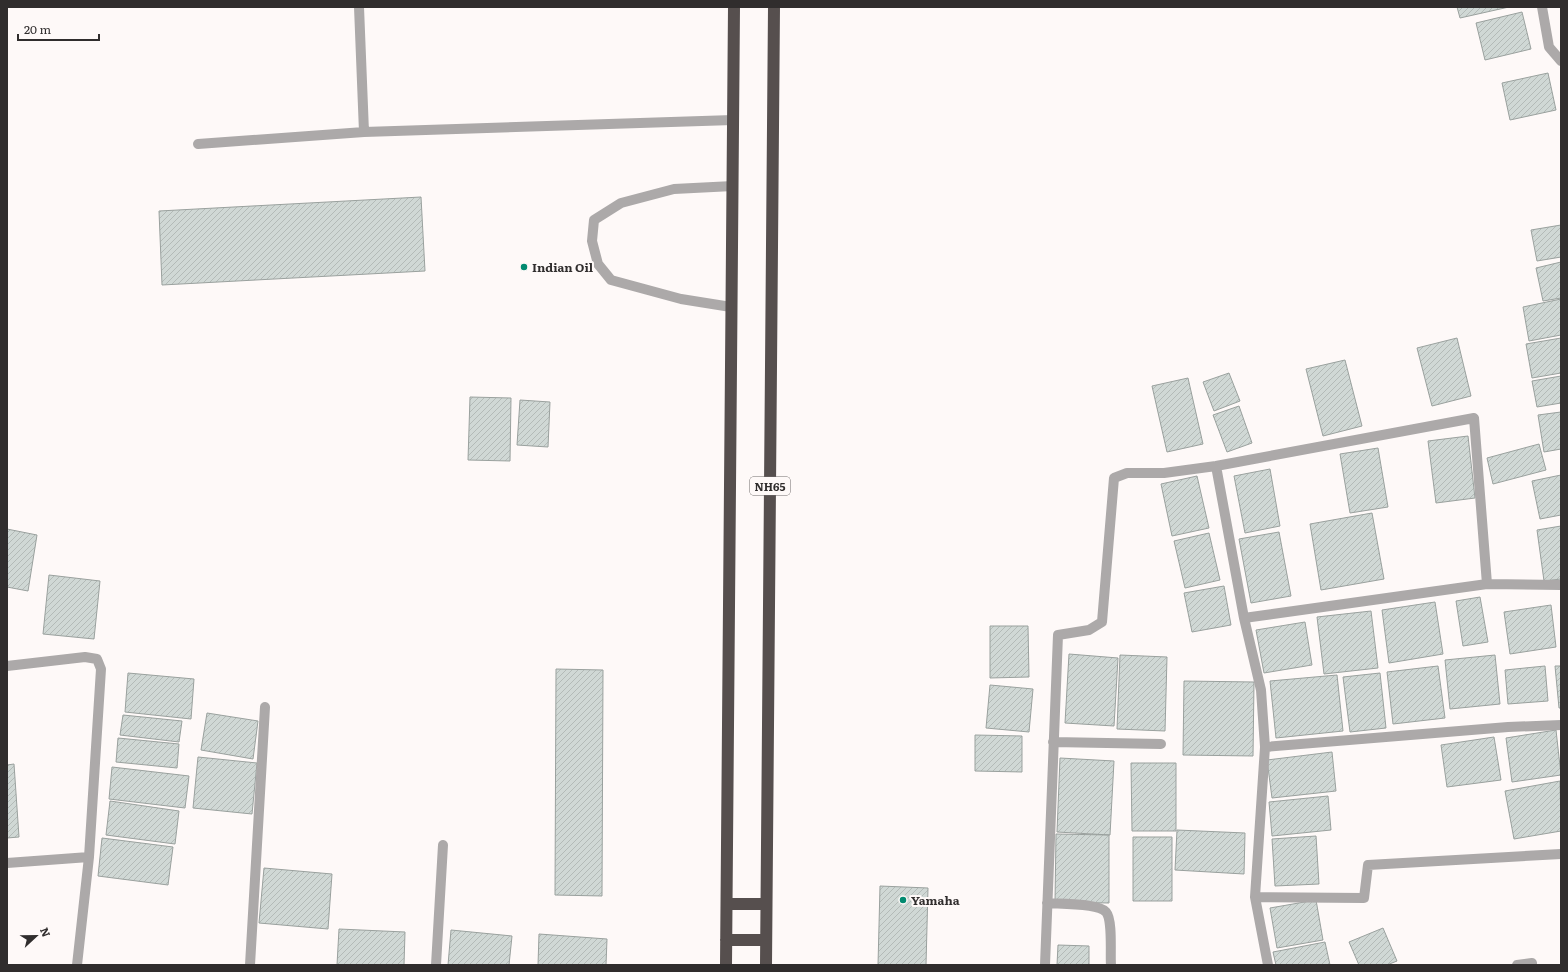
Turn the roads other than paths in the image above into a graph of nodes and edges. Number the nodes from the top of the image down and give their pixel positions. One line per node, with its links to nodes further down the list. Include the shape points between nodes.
1 (359, 7): 7 (street)
2 (734, 7): 6 (highway)
3 (774, 7): 28 (highway, NH65)
4 (1542, 7): 5 (street, via 1549,46)
5 (1561, 61)
6 (733, 120): 7 (street); 9 (highway)
7 (364, 132): 8 (street)
8 (198, 144)
9 (732, 186): 10 (highway); 10 (street, via 674,190 621,203 594,220 592,242 598,264 610,280 681,299)
10 (731, 307): 27 (highway)
11 (1216, 466): 12 (street, via 1474,418); 14 (street); 18 (street, via 1164,473 1126,474 1114,478 1102,622 1089,630 1058,635)
12 (1487, 584): 13 (street); 14 (street)
13 (1561, 585)
14 (1244, 618): 20 (street, via 1261,690)
15 (7, 666): 23 (street, via 85,657 97,659 101,669)
16 (265, 707): 33 (street)
17 (1561, 725): 20 (street, via 1508,726)
18 (1053, 742): 19 (street); 26 (street)
19 (1161, 744)
20 (1265, 747): 25 (street)
21 (443, 845): 34 (street)
22 (1561, 854): 25 (street, via 1368,865 1364,898)
23 (89, 857): 24 (street); 32 (street)
24 (7, 863)
25 (1255, 897): 39 (street)
26 (1047, 903): 37 (street); 38 (street, via 1096,907 1106,912 1109,921)
27 (727, 904): 28 (highway); 29 (highway)
28 (766, 904): 30 (highway, NH65)
29 (726, 940): 30 (highway); 35 (highway)
30 (766, 940): 36 (highway, NH65)
31 (1535, 964): 40 (street)
32 (77, 965)
33 (250, 965)
34 (436, 965)
35 (726, 965)
36 (766, 965)
37 (1045, 965)
38 (1111, 965)
39 (1268, 965)
40 (1517, 965)

